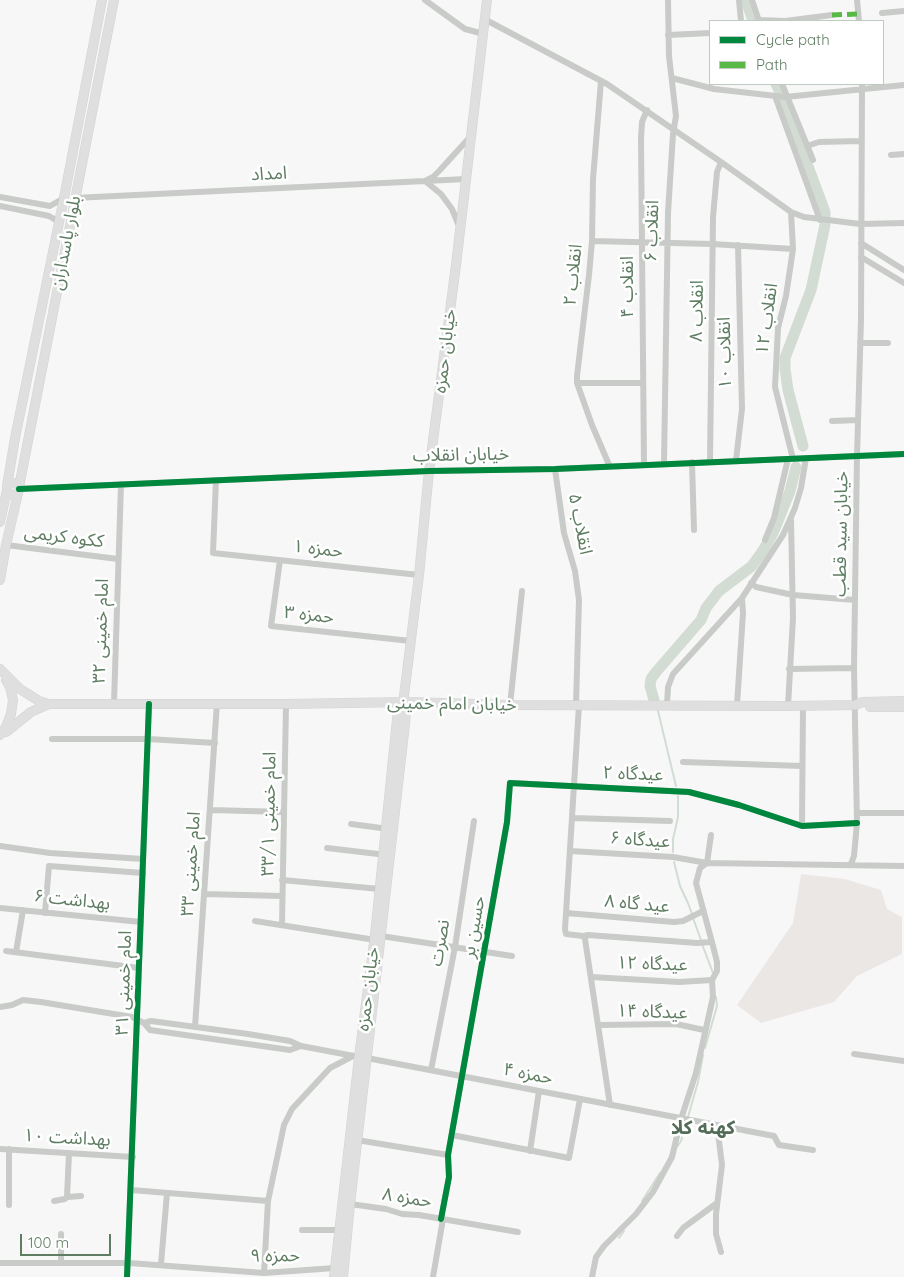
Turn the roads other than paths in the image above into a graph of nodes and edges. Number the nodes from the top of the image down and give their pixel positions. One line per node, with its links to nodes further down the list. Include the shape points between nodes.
1 (102, 0): 39 (main road, بلوار پاسداران)
2 (425, 0): 18 (street, via 465,29)
3 (487, 0): 12 (main road, خیابان حمزه)
4 (668, 0): 19 (street, انقلاب ۶)
5 (738, 0): 13 (street)
6 (752, 0): 14 (street)
7 (857, 0): 16 (street)
8 (114, 2): 40 (main road, بلوار پاسداران)
9 (904, 11): 10 (street)
10 (882, 13)
11 (832, 15): 15 (street)
12 (486, 20): 18 (main road, خیابان حمزه); 21 (street)
13 (742, 20)
14 (759, 20)
15 (793, 20)
16 (859, 20)
17 (709, 33): 19 (street)
18 (484, 34): 29 (main road, خیابان حمزه)
19 (668, 35): 20 (street, انقلاب ۶)
20 (672, 78): 25 (street, via 714,89); 28 (street, انقلاب ۶, via 676,116)
21 (601, 81): 27 (street); 48 (street, انقلاب ۲, via 592,195)
22 (782, 85): 26 (street)
23 (904, 85): 24 (street)
24 (862, 86): 26 (street); 30 (street, خیابان سید قطب)
25 (775, 96): 26 (street); 43 (street)
26 (788, 97): 31 (street)
27 (646, 110): 28 (street); 49 (street, انقلاب ۴, via 641,138)
28 (674, 129): 35 (street); 50 (street, انقلاب ۶)
29 (471, 136): 36 (main road, خیابان حمزه); 37 (street, via 433,177)
30 (861, 141): 31 (street, via 819,142); 46 (street, خیابان سید قطب)
31 (807, 146): 34 (street)
32 (904, 154): 33 (street)
33 (891, 155)
34 (813, 160)
35 (722, 162): 42 (street); 52 (street, انقلاب ۸, via 717,172)
36 (466, 180): 37 (street, امداد); 47 (main road, خیابان حمزه)
37 (425, 181): 40 (street, امداد); 47 (street, via 452,209)
38 (0, 197): 39 (street, via 50,206)
39 (64, 198): 40 (main road); 44 (main road, بلوار پاسداران)
40 (74, 198): 79 (main road, بلوار پاسداران)
41 (0, 206): 44 (street, via 49,216)
42 (791, 212): 43 (street); 54 (street, انقلاب ۱۲)
43 (820, 220): 46 (street)
44 (59, 222): 78 (main road, بلوار پاسداران)
45 (904, 223): 46 (street)
46 (860, 224): 51 (street, خیابان سید قطب)
47 (460, 231): 75 (main road, خیابان حمزه)
48 (592, 241): 49 (street); 60 (street, انقلاب ۲)
49 (643, 242): 50 (street); 61 (street, انقلاب ۴)
50 (667, 242): 52 (street); 71 (street, انقلاب ۶)
51 (861, 243): 55 (street, خیابان سید قطب); 56 (street)
52 (712, 244): 53 (street); 70 (street, انقلاب ۸)
53 (738, 245): 54 (street); 68 (street, انقلاب ۱۰, via 742,409)
54 (793, 249): 67 (street, انقلاب ۱۲, via 778,328 775,387)
55 (862, 257): 57 (street); 58 (street, خیابان سید قطب)
56 (904, 270)
57 (904, 284)
58 (860, 343): 59 (street); 62 (street, خیابان سید قطب)
59 (888, 344)
60 (577, 383): 61 (street); 73 (street, انقلاب ۲)
61 (644, 384): 72 (street, انقلاب ۴)
62 (858, 420): 63 (street); 65 (street, خیابان سید قطب)
63 (832, 421)
64 (904, 454): 65 (street, خیابان انقلاب)
65 (857, 456): 66 (street, خیابان انقلاب); 93 (street, خیابان سید قطب)
66 (806, 458): 67 (street, خیابان انقلاب); 80 (street)
67 (790, 459): 68 (street, خیابان انقلاب); 83 (street)
68 (736, 460): 70 (street, خیابان انقلاب)
69 (692, 462): 70 (street, خیابان انقلاب); 71 (street, خیابان انقلاب); 82 (street)
70 (710, 462)
71 (664, 463): 72 (street, خیابان انقلاب)
72 (644, 464): 73 (street, خیابان انقلاب)
73 (610, 466): 74 (street, خیابان انقلاب)
74 (555, 469): 75 (street, خیابان انقلاب); 106 (street, انقلاب ۵, via 564,533 579,600)
75 (429, 471): 76 (street, خیابان انقلاب); 87 (main road, خیابان حمزه)
76 (216, 480): 77 (street, خیابان انقلاب); 86 (street, حمزه ۱, via 213,553)
77 (121, 484): 79 (street, خیابان انقلاب); 85 (street, امام خمینی ۳۲)
78 (7, 488): 79 (main road, via 10,483 15,483); 81 (main road, بلوار پاسداران)
79 (19, 490): 84 (main road, بلوار پاسداران)
80 (791, 519): 89 (street); 91 (street)
81 (0, 522)
82 (694, 530)
83 (765, 540)
84 (6, 545): 85 (street, ککوه کریمی); 88 (main road, بلوار پاسداران)
85 (118, 559): 100 (street, امام خمینی ۳۲)
86 (280, 560): 87 (street, حمزه ۱); 94 (street, حمزه ۳, via 271,626)
87 (419, 575): 94 (main road, خیابان حمزه)
88 (0, 580)
89 (751, 583): 91 (street); 92 (street)
90 (522, 591): 105 (street)
91 (793, 595): 93 (street); 96 (street)
92 (742, 598): 107 (street, via 674,674 668,686); 108 (street, via 744,613)
93 (855, 600): 95 (street, خیابان سید قطب)
94 (411, 641): 99 (main road, خیابان حمزه)
95 (854, 668): 96 (street); 109 (street, خیابان سید قطب)
96 (789, 669): 110 (street)
97 (1, 672): 101 (main road, via 28,695); 113 (main road, via 10,687 12,700 11,714)
98 (904, 701): 109 (main road, خیابان امام خمینی)
99 (403, 702): 104 (main road, خیابان امام خمینی); 105 (main road, خیابان امام خمینی); 143 (main road, خیابان حمزه, via 398,710); 155 (main road, خیابان حمزه, via 405,724)
100 (114, 703): 101 (main road, خیابان امام خمینی); 102 (main road, خیابان امام خمینی)
101 (49, 704): 113 (main road, via 23,717)
102 (149, 704): 103 (main road, خیابان امام خمینی); 115 (street, امام خمینی ۳۱)
103 (218, 704): 104 (main road, خیابان امام خمینی); 116 (street, امام خمینی ۳۳)
104 (286, 704): 122 (street, امام خمینی ۳۳/۱)
105 (510, 704): 106 (main road, خیابان امام خمینی)
106 (577, 705): 107 (main road, خیابان امام خمینی); 120 (street, انقلاب ۵)
107 (667, 705): 108 (main road, خیابان امام خمینی)
108 (737, 705): 110 (main road, خیابان امام خمینی)
109 (855, 705): 111 (main road, خیابان امام خمینی); 112 (main road, خیابان امام خمینی, via 863,708); 123 (street, خیابان سید قطب)
110 (788, 706): 111 (main road, خیابان امام خمینی)
111 (803, 706): 118 (street)
112 (904, 707)
113 (0, 736)
114 (52, 739): 115 (street)
115 (148, 740): 116 (street); 137 (street, امام خمینی ۳۱)
116 (215, 743): 121 (street, امام خمینی ۳۳)
117 (683, 762): 118 (street)
118 (802, 766): 130 (street)
119 (510, 783): 120 (street, عیدگاه ۲); 159 (street, حسین بر, via 508,822)
120 (575, 787): 125 (street, انقلاب ۵); 130 (street, عیدگاه ۲, via 689,792)
121 (210, 810): 122 (street); 144 (street, امام خمینی ۳۳)
122 (284, 812): 142 (street, امام خمینی ۳۳/۱)
123 (857, 813): 124 (street); 128 (street, خیابان سید قطب)
124 (904, 813)
125 (573, 818): 126 (street); 135 (street, انقلاب ۵)
126 (670, 820)
127 (474, 821): 157 (street, نصرت)
128 (857, 823): 130 (street, عیدگاه ۲); 139 (street, خیابان سید قطب)
129 (351, 824): 131 (street)
130 (802, 826)
131 (381, 828)
132 (711, 835): 138 (street)
133 (0, 846): 137 (street)
134 (327, 848): 136 (street)
135 (570, 851): 138 (street, عیدگاه ۶, via 673,857); 150 (street, انقلاب ۵)
136 (378, 854)
137 (143, 859): 141 (street, امام خمینی ۳۱)
138 (707, 863): 139 (street, عیدگاه ۶); 149 (street, via 697,873 696,883)
139 (851, 864): 140 (street, عیدگاه ۶)
140 (904, 866)
141 (143, 872): 148 (street, via 49,866); 152 (street, امام خمینی ۳۱)
142 (282, 880): 143 (street); 145 (street, امام خمینی ۳۳/۱)
143 (380, 889): 155 (main road, خیابان حمزه)
144 (204, 894): 145 (street); 168 (street, امام خمینی ۳۳)
145 (282, 896): 153 (street, امام خمینی ۳۳/۱)
146 (0, 908): 147 (street, بهداشت ۶)
147 (23, 910): 148 (street, بهداشت ۶); 160 (street)
148 (45, 912): 152 (street, بهداشت ۶)
149 (703, 912): 150 (street, عید گاه ۸, via 674,922); 156 (street)
150 (566, 913): 154 (street, انقلاب ۵, via 566,934)
151 (254, 921): 153 (street)
152 (141, 922): 162 (street, امام خمینی ۳۱)
153 (282, 925): 155 (street)
154 (583, 936): 156 (street); 163 (street)
155 (375, 937): 157 (street); 172 (main road, خیابان حمزه)
156 (712, 942): 164 (street, via 717,962)
157 (455, 947): 159 (street); 174 (street, نصرت)
158 (6, 951): 160 (street)
159 (485, 951): 161 (street); 175 (street, حسین بر)
160 (16, 952): 162 (street)
161 (512, 956)
162 (139, 968): 166 (street, امام خمینی ۳۱)
163 (591, 977): 164 (street, عیدگاه ۱۲, via 679,982); 167 (street)
164 (712, 980): 169 (street, via 713,997)
165 (0, 1006): 166 (street, via 23,1000)
166 (141, 1021): 168 (street); 170 (street, via 150,1030 290,1050); 189 (street, امام خمینی ۳۱)
167 (598, 1025): 169 (street, عیدگاه ۱۴, via 676,1024); 178 (street)
168 (195, 1027): 170 (street, via 282,1039)
169 (704, 1030): 179 (street)
170 (301, 1046): 172 (street, حمزه ۴)
171 (854, 1054): 173 (street)
172 (360, 1057): 174 (street, حمزه ۴); 182 (main road, خیابان حمزه); 195 (street, via 330,1068 292,1109 284,1124); 212 (main road, خیابان حمزه)
173 (904, 1061)
174 (431, 1070): 175 (street, حمزه ۴)
175 (463, 1076): 176 (street, حمزه ۴); 181 (street, حسین بر)
176 (539, 1091): 177 (street, حمزه ۴); 186 (street)
177 (580, 1099): 178 (street, حمزه ۴); 186 (street, via 569,1158)
178 (610, 1105): 179 (street, حمزه ۴)
179 (685, 1119): 180 (street, حمزه ۴); 216 (street, via 672,1157 658,1183 636,1214 596,1257)
180 (717, 1125): 185 (street, حمزه ۴, via 774,1136 780,1145); 197 (street, via 722,1165)
181 (452, 1135): 186 (street); 188 (street, حسین بر)
182 (357, 1140): 188 (street); 196 (main road, خیابان حمزه)
183 (0, 1149): 184 (street, بهداشت ۱۰)
184 (9, 1149): 187 (street, بهداشت ۱۰); 198 (street)
185 (813, 1150)
186 (530, 1151)
187 (70, 1153): 189 (street, بهداشت ۱۰); 193 (street)
188 (448, 1155): 199 (street, حسین بر)
189 (133, 1157): 190 (street, امام خمینی ۳۱)
190 (132, 1190): 191 (street); 206 (street, امام خمینی ۳۱)
191 (167, 1194): 195 (street); 209 (street)
192 (82, 1196): 193 (street)
193 (67, 1197): 194 (street)
194 (54, 1200)
195 (268, 1201): 211 (street)
196 (350, 1204): 199 (street, حمزه ۸); 214 (main road, خیابان حمزه)
197 (717, 1204): 204 (street); 205 (street, via 716,1234)
198 (9, 1205)
199 (442, 1219): 202 (street, حمزه ۸); 215 (street, حسین بر)
200 (302, 1230): 201 (street)
201 (336, 1230)
202 (518, 1232)
203 (61, 1234): 208 (street)
204 (676, 1236)
205 (721, 1252)
206 (129, 1262): 208 (street, حمزه ۹); 209 (street, حمزه ۹); 213 (street, امام خمینی ۳۱)
207 (0, 1263): 208 (street, حمزه ۹)
208 (61, 1263)
209 (161, 1264): 210 (street, حمزه ۹)
210 (216, 1273): 211 (street, حمزه ۹)
211 (264, 1273): 212 (street, حمزه ۹)
212 (335, 1273)
213 (127, 1277)
214 (343, 1277)
215 (433, 1277)
216 (592, 1277)

